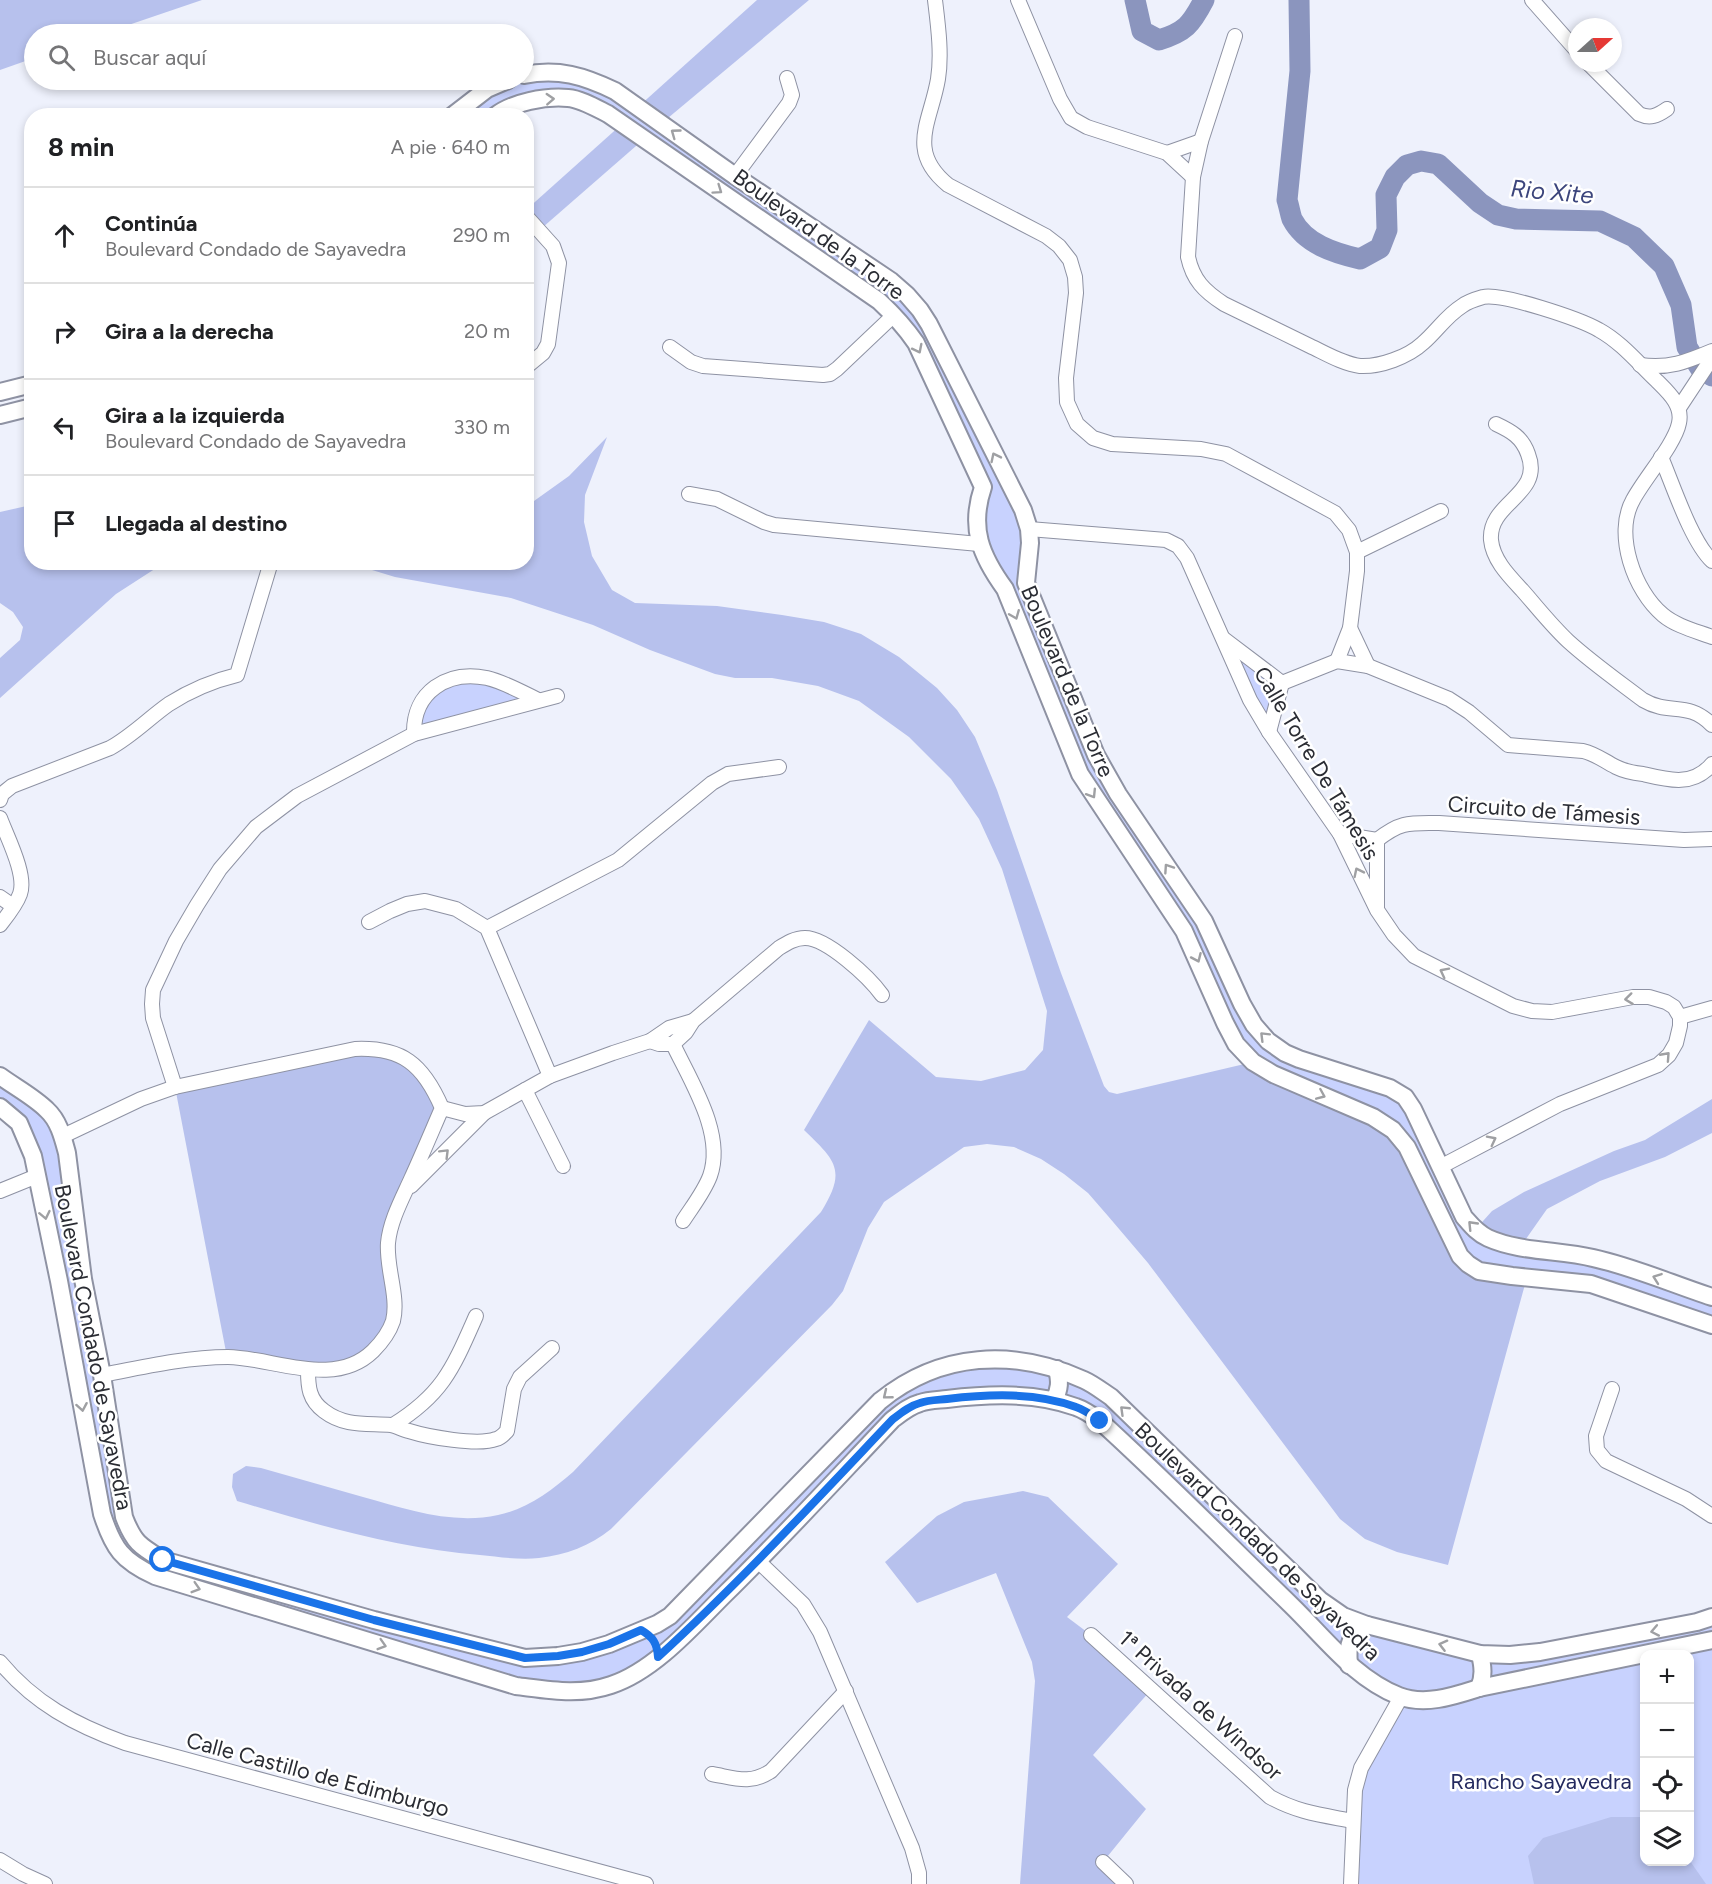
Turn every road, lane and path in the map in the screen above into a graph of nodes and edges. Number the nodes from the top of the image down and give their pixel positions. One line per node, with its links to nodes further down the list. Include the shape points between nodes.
1 (936, 0): 37 (street, via 938,78 925,126 925,153 931,167 948,185 1046,236 1070,260 1076,292 1066,386 1067,402 1077,424 1093,438 1112,444 1226,454 1335,513 1349,530)
2 (1018, 0): 14 (street, via 1071,118)
3 (1532, 0): 5 (street)
4 (1235, 36): 13 (street)
5 (1568, 41)
6 (1597, 72): 12 (street, via 1639,114 1647,118)
7 (534, 73): 15 (street, Boulevard de la Torre, one-way to 7, via 615,91 566,73)
8 (787, 78): 15 (street, via 792,94 789,103)
9 (486, 90): 10 (street)
10 (462, 108)
11 (506, 108): 18 (street, Boulevard de la Torre, one-way to 18, via 535,100 569,98 608,114)
12 (1667, 109)
13 (1201, 141): 14 (street); 16 (street)
14 (1167, 153): 16 (street)
15 (735, 176): 31 (street, Boulevard de la Torre, one-way to 15, via 920,310 891,281)
16 (1193, 177): 23 (street, via 1188,257 1197,283 1224,304 1338,359 1360,366 1403,356 1422,344 1464,304 1484,297 1511,299 1583,322 1614,340)
17 (534, 225): 21 (street, via 553,246 559,263 548,344)
18 (894, 315): 19 (street, via 830,374 703,366); 32 (street, Boulevard de la Torre, one-way to 32, via 915,343)
19 (670, 347)
20 (1712, 351): 22 (street)
21 (534, 360)
22 (1700, 364): 23 (street); 26 (street)
23 (1640, 365): 26 (street)
24 (24, 386): 25 (street)
25 (0, 392)
26 (1679, 408): 30 (street, via 1680,422)
27 (24, 409): 28 (street)
28 (0, 415)
29 (1496, 424): 50 (street, via 1513,431 1522,441 1532,469 1529,481 1498,514 1492,527 1491,542 1506,571 1568,642 1643,700 1654,707 1702,715)
30 (1661, 457): 38 (street, via 1695,537); 43 (street, via 1631,502 1624,529 1627,553 1647,598 1663,615)
31 (1008, 483): 32 (street, via 994,480); 35 (street, Boulevard de la Torre)
32 (983, 487): 36 (street, Boulevard de la Torre, via 978,500)
33 (689, 494): 36 (street, via 717,499 774,525)
34 (1441, 511): 37 (street)
35 (1029, 528): 40 (street, Boulevard de la Torre); 44 (street, Calle Torre De Támesis, via 1166,540 1178,546)
36 (979, 544): 41 (street, Boulevard de la Torre)
37 (1357, 552): 42 (street)
38 (1712, 561)
39 (269, 570): 55 (street, via 237,675 198,687 168,705 125,740 12,786)
40 (1026, 583): 41 (street, via 1017,590); 83 (street, Boulevard de la Torre, one-way to 40, via 1405,1097 1390,1088 1285,1053 1254,1025 1204,921 1106,775)
41 (1005, 589): 89 (street, Boulevard de la Torre, one-way to 89, via 1080,774 1184,931 1236,1044 1253,1062 1273,1074 1373,1117 1393,1130 1407,1147 1460,1256 1479,1270)
42 (1350, 628): 45 (street); 46 (street)
43 (1712, 637)
44 (1223, 638): 47 (street); 51 (street, Calle Torre De Támesis, via 1250,700)
45 (1337, 661): 46 (street); 47 (street)
46 (1368, 666): 53 (street, via 1449,699 1508,745 1595,753 1617,768 1669,780 1701,775)
47 (1282, 683): 51 (street)
48 (556, 696): 49 (street)
49 (538, 700): 52 (street); 52 (street, via 486,678 456,679 423,698 417,708)
50 (1712, 725)
51 (1269, 732): 57 (street, Calle Torre De Támesis)
52 (414, 734): 74 (street, via 297,796 256,827 220,869 176,941 153,990 153,1018)
53 (1712, 764)
54 (779, 767): 65 (street, via 728,774 618,860)
55 (0, 800)
56 (0, 818): 61 (street, via 21,874 20,896)
57 (1340, 834): 59 (street); 62 (street, Calle Torre De Támesis, one-way to 57)
58 (1712, 839): 59 (street, Circuito de Támesis, via 1408,823 1392,828)
59 (1377, 840): 62 (street)
60 (0, 897): 61 (street)
61 (13, 906): 64 (street)
62 (1377, 910): 68 (street, one-way to 62, via 1674,1007 1649,997 1552,1012 1513,1006 1414,956)
63 (369, 922): 65 (street, via 407,904 425,901 456,909)
64 (0, 925)
65 (487, 928): 73 (street)
66 (882, 995): 69 (street, via 865,975 831,948 805,938 779,948)
67 (1712, 1008): 68 (street)
68 (1680, 1017): 83 (street, one-way to 68, via 1560,1104 1658,1065 1676,1043)
69 (693, 1021): 70 (street, via 669,1028); 71 (street)
70 (650, 1041): 71 (street); 73 (street)
71 (673, 1044): 87 (street, via 714,1140 709,1177)
72 (0, 1076): 76 (street, Boulevard Condado de Sayavedra)
73 (550, 1077): 75 (street)
74 (175, 1087): 78 (street, via 374,1048 395,1052 411,1063 425,1077); 81 (street)
75 (525, 1090): 79 (street); 82 (street)
76 (36, 1101): 80 (street, via 22,1108); 81 (street, Boulevard Condado de Sayavedra, via 48,1110)
77 (0, 1107): 80 (street, Boulevard Condado de Sayavedra)
78 (442, 1108): 79 (street, via 465,1114); 86 (street)
79 (484, 1113): 86 (street, one-way to 79)
80 (19, 1123): 84 (street, Boulevard Condado de Sayavedra)
81 (63, 1136): 90 (street, Boulevard Condado de Sayavedra)
82 (563, 1166)
83 (1440, 1167): 88 (street, Boulevard de la Torre, one-way to 83, via 1475,1230 1464,1217)
84 (37, 1176): 85 (street); 91 (street, Boulevard Condado de Sayavedra, one-way to 91)
85 (0, 1191)
86 (405, 1192): 97 (street, via 388,1243 393,1320 385,1339 368,1355 347,1366)
87 (683, 1221)
88 (1521, 1246): 89 (street, via 1521,1262); 92 (street, Boulevard de la Torre, one-way to 88, via 1591,1257)
89 (1512, 1276): 94 (street, Boulevard de la Torre, via 1591,1284)
90 (83, 1279): 91 (street, via 71,1286); 99 (street, Boulevard Condado de Sayavedra)
91 (59, 1281): 116 (street, Boulevard Condado de Sayavedra, one-way to 116, via 102,1514 120,1552 134,1566 155,1576)
92 (1712, 1297)
93 (476, 1316): 103 (street, via 446,1379 421,1406)
94 (1712, 1325)
95 (552, 1348): 103 (street, via 520,1377 514,1389 507,1431 499,1439 452,1440)
96 (1057, 1369): 98 (street, Boulevard Condado de Sayavedra, via 1008,1359 982,1359); 101 (street, via 1059,1392); 107 (street, Boulevard Condado de Sayavedra, one-way to 96, via 1343,1616 1320,1600 1111,1397 1085,1380)
97 (308, 1370): 99 (street, via 227,1358 187,1360); 103 (street, via 310,1395 325,1412 348,1422)
98 (923, 1373): 102 (street, via 918,1384); 108 (street, Boulevard Condado de Sayavedra, one-way to 108, via 899,1385 880,1401 670,1616)
99 (102, 1375): 113 (street, Boulevard Condado de Sayavedra, via 124,1517 142,1547 163,1560)
100 (1612, 1389): 104 (street, via 1596,1436 1597,1450 1606,1461)
101 (1054, 1400): 102 (street, Boulevard Condado de Sayavedra, via 990,1395); 115 (street, Boulevard Condado de Sayavedra, via 1079,1407 1100,1421)
102 (920, 1402): 105 (street, Boulevard Condado de Sayavedra, via 892,1420)
103 (393, 1425)
104 (1712, 1515)
105 (758, 1561): 112 (street, Boulevard Condado de Sayavedra); 118 (street, via 812,1617)
106 (1712, 1617): 111 (street, Boulevard Condado de Sayavedra, one-way to 111, via 1540,1652)
107 (1367, 1625): 111 (street, Boulevard Condado de Sayavedra, one-way to 107); 115 (street, via 1354,1634 1348,1649)
108 (641, 1630): 112 (street, via 657,1645); 113 (street, Boulevard Condado de Sayavedra, via 582,1652)
109 (1091, 1635): 121 (street, 1ª Privada de Windsor, via 1270,1797 1302,1812)
110 (1712, 1640): 117 (street, Boulevard Condado de Sayavedra)
111 (1480, 1654): 117 (street, via 1483,1679)
112 (658, 1657): 116 (street, Boulevard Condado de Sayavedra, via 612,1685 583,1692)
113 (525, 1658): 116 (street, via 517,1666)
114 (0, 1662): 125 (street, Calle Castillo de Edimburgo, via 53,1709 125,1743)
115 (1350, 1665): 119 (street, Boulevard Condado de Sayavedra)
116 (516, 1686)
117 (1479, 1688): 119 (street, Boulevard Condado de Sayavedra, via 1448,1698)
118 (846, 1691): 120 (street, via 760,1778); 126 (street, via 912,1848)
119 (1401, 1697): 121 (street, via 1361,1768)
120 (712, 1774)
121 (1353, 1821): 128 (street)
122 (0, 1860): 124 (street)
123 (1103, 1862): 127 (street)
124 (45, 1884)
125 (646, 1884)
126 (919, 1884)
127 (1126, 1884)
128 (1351, 1884)

